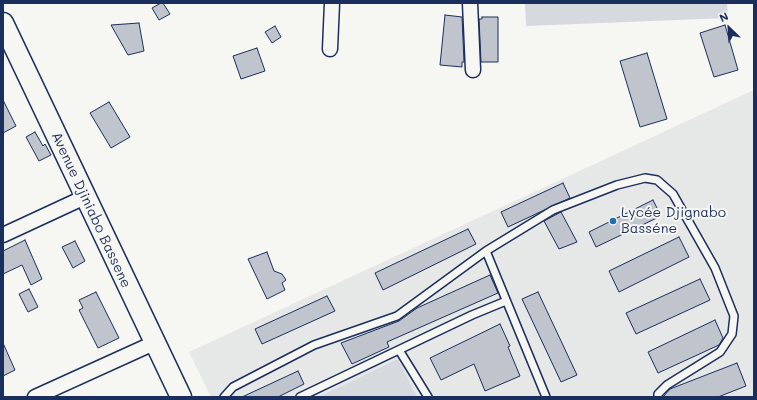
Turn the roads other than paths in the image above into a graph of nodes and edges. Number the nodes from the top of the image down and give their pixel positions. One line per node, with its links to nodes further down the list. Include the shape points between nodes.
1 (332, 3): 5 (street)
2 (470, 3): 6 (street)
3 (3, 23): 4 (main road, Avenue Djiniabo Bassene)
4 (7, 44): 7 (main road, Avenue Djiniabo Bassene)
5 (330, 48)
6 (473, 70)
7 (85, 197): 8 (street); 11 (main road, Avenue Djiniabo Bassene)
8 (3, 235)
9 (486, 251): 10 (lane); 15 (lane, via 397,316 314,345 233,387); 19 (lane, via 553,210 617,185 645,178 657,180 673,194 715,268 734,316 732,334 720,352 667,385)
10 (506, 301): 12 (lane); 18 (lane)
11 (154, 343): 13 (street); 14 (main road, Avenue Djiniabo Bassene)
12 (399, 350): 16 (lane); 17 (lane)
13 (34, 397)
14 (181, 397)
15 (224, 397)
16 (300, 397)
17 (428, 397)
18 (546, 397)
19 (658, 397)

